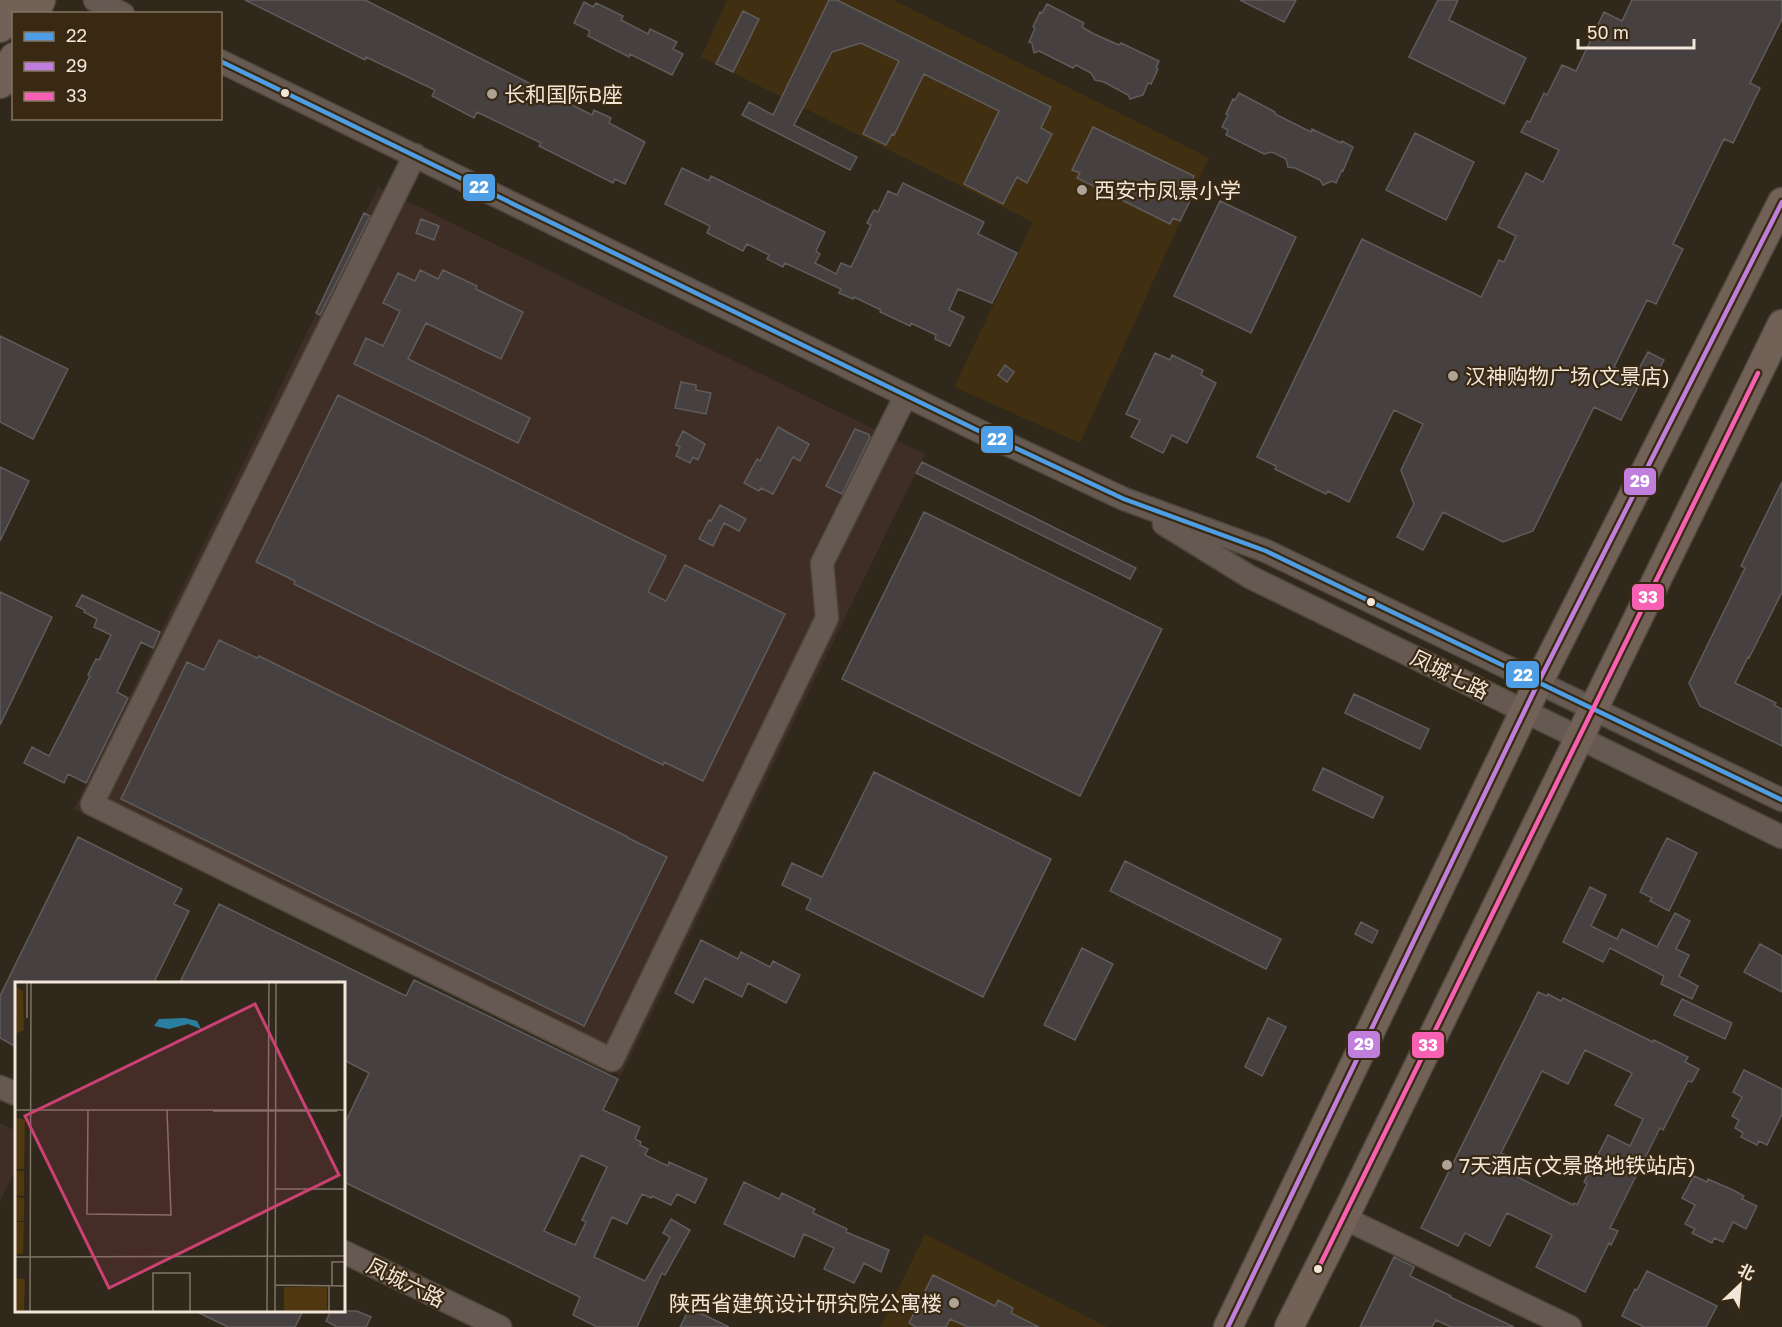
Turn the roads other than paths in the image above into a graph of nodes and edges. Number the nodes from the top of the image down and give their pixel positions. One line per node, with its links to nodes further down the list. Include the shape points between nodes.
1 (14, 0): 4 (main road)
2 (95, 0): 3 (street)
3 (119, 12)
4 (0, 28)
5 (12, 61): 7 (main road)
6 (222, 61): 8 (street, 凤城七路)
7 (0, 84)
8 (415, 154): 11 (street, 凤城七路); 11 (street, via 92,804 612,1060 827,618 822,563)
9 (1782, 202): 13 (main road)
10 (1782, 324): 14 (main road)
11 (906, 395): 12 (street, 凤城七路)
12 (1124, 499): 13 (street, 凤城七路, via 1266,551); 15 (street, 凤城七路, via 1250,577)
13 (1538, 683): 14 (street, 凤城七路); 15 (main road)
14 (1594, 708): 16 (main road); 17 (street, 凤城七路)
15 (1524, 711): 16 (street, 凤城七路); 24 (main road)
16 (1579, 738): 18 (street, 凤城七路); 21 (main road)
17 (1782, 800)
18 (1782, 837)
19 (0, 1087): 20 (street)
20 (15, 1094)
21 (1344, 1218): 25 (main road); 26 (street)
22 (345, 1252): 23 (street, 凤城六路)
23 (500, 1327)
24 (1228, 1327)
25 (1288, 1327)
26 (1570, 1327)

